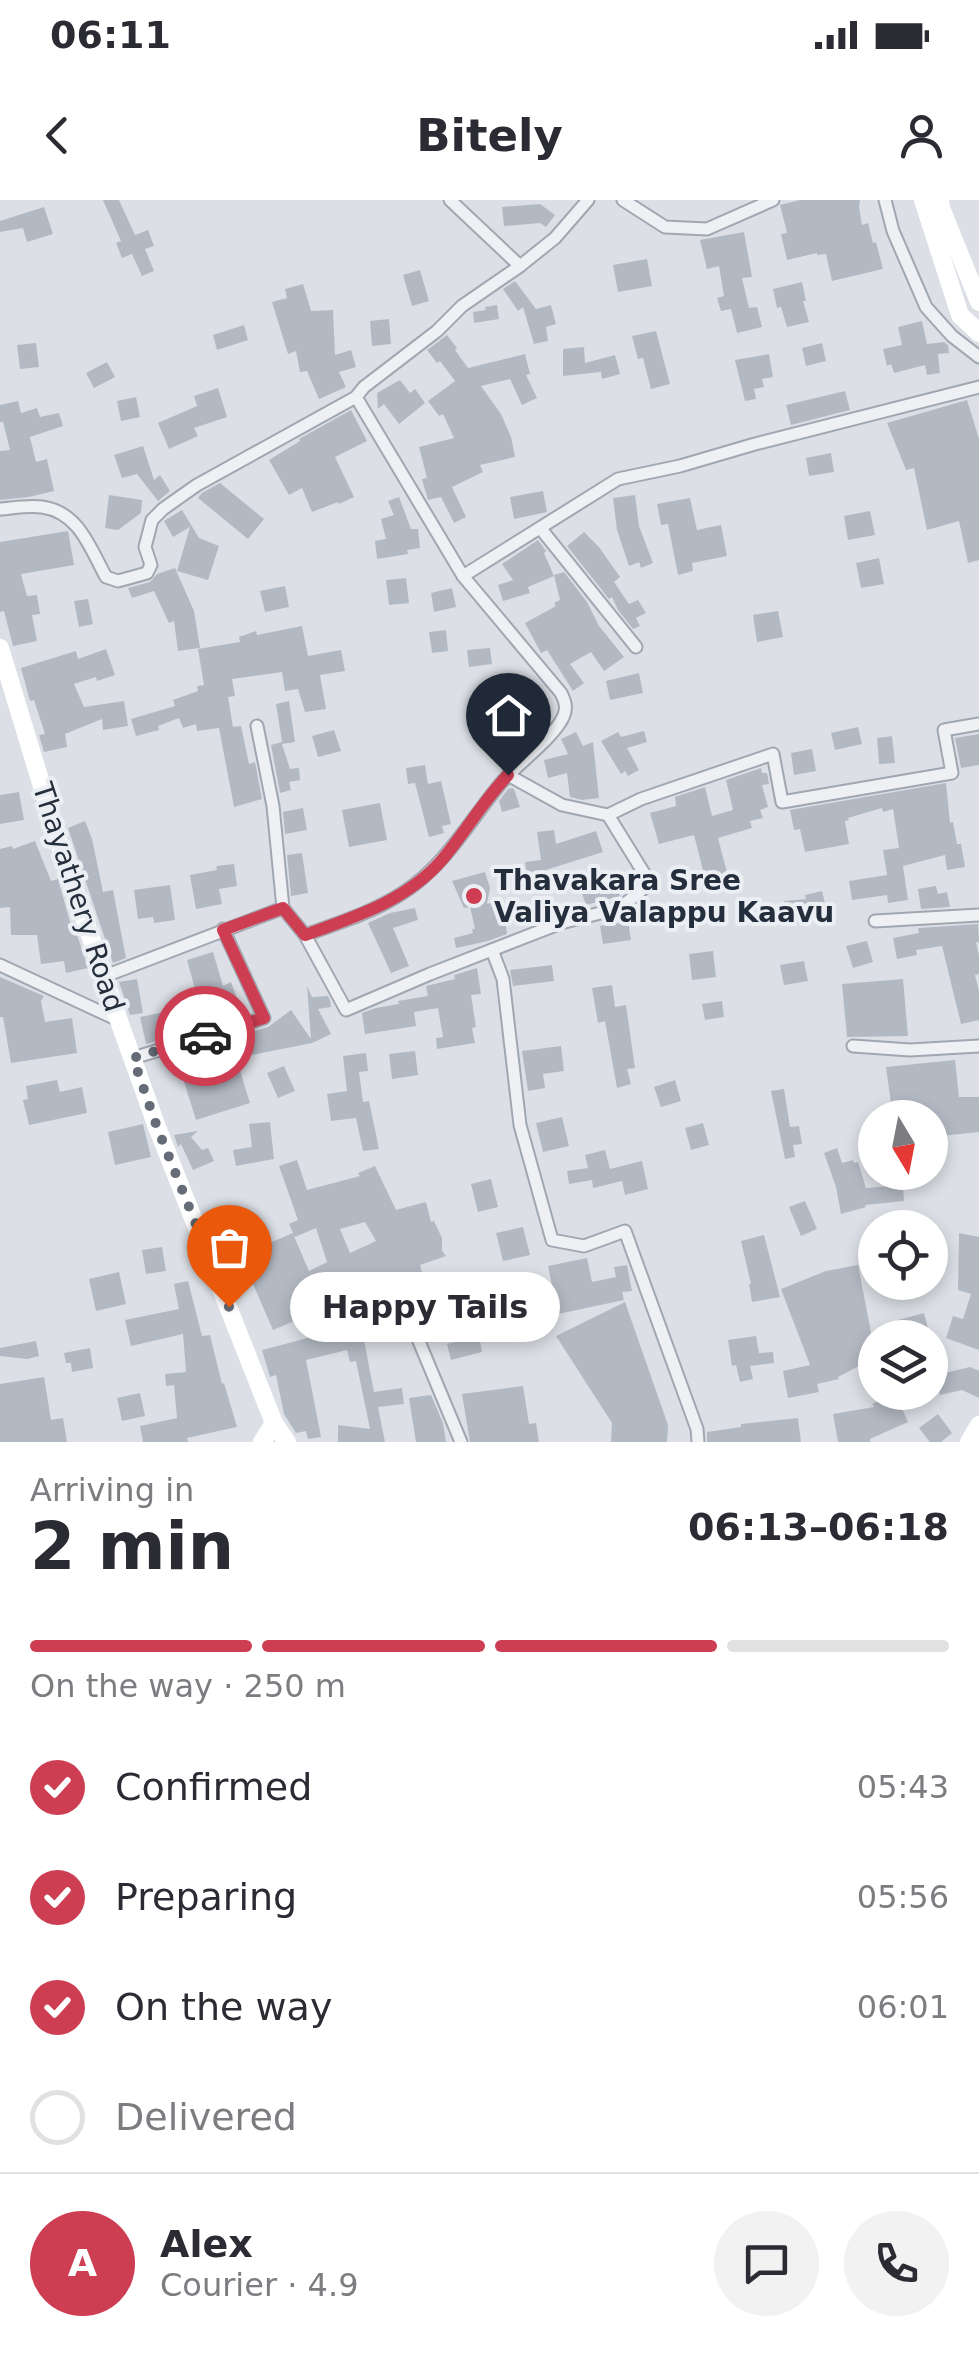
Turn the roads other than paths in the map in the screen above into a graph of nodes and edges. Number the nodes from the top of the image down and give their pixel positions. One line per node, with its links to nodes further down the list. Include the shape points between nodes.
1 (450, 200): 8 (street)
2 (588, 200): 8 (street)
3 (624, 200): 4 (street, via 665,227 708,229)
4 (772, 200)
5 (884, 200): 11 (street, via 926,307)
6 (923, 200): 10 (street, via 960,315)
7 (940, 200): 9 (street)
8 (520, 266): 13 (street)
9 (979, 302)
10 (979, 334)
11 (979, 358)
12 (979, 387): 15 (street, via 618,479)
13 (356, 397): 14 (street, via 162,509 152,520 145,547 151,564 142,576 106,577 68,517 43,507); 16 (street)
14 (0, 509)
15 (541, 529): 16 (street); 17 (street)
16 (463, 576): 21 (street, via 565,700 559,722)
17 (636, 647)
18 (0, 648): 30 (street, Thayathery Road)
19 (979, 724): 22 (street, via 944,730 952,773 782,802 773,754)
20 (257, 726): 23 (street)
21 (508, 775): 22 (street, via 562,805); 27 (street, via 438,864 406,892)
22 (608, 815): 28 (street, via 650,882 620,908 561,922)
23 (283, 908): 26 (street); 27 (street)
24 (979, 915): 25 (street)
25 (874, 921)
26 (223, 930): 30 (street); 34 (street, via 264,1018)
27 (305, 935): 28 (street, via 346,1010)
28 (492, 950): 41 (street, via 503,979 520,1126 552,1240 584,1246 625,1231)
29 (0, 965): 31 (street)
30 (105, 976): 31 (street, Thayathery Road)
31 (120, 1021): 34 (street, Thayathery Road)
32 (853, 1046): 33 (street)
33 (979, 1046)
34 (133, 1058): 36 (street, Thayathery Road)
35 (403, 1303): 40 (street)
36 (274, 1423): 38 (street); 39 (street, Thayathery Road)
37 (979, 1425): 42 (street)
38 (262, 1442)
39 (287, 1442)
40 (462, 1442)
41 (698, 1442)
42 (969, 1442)

